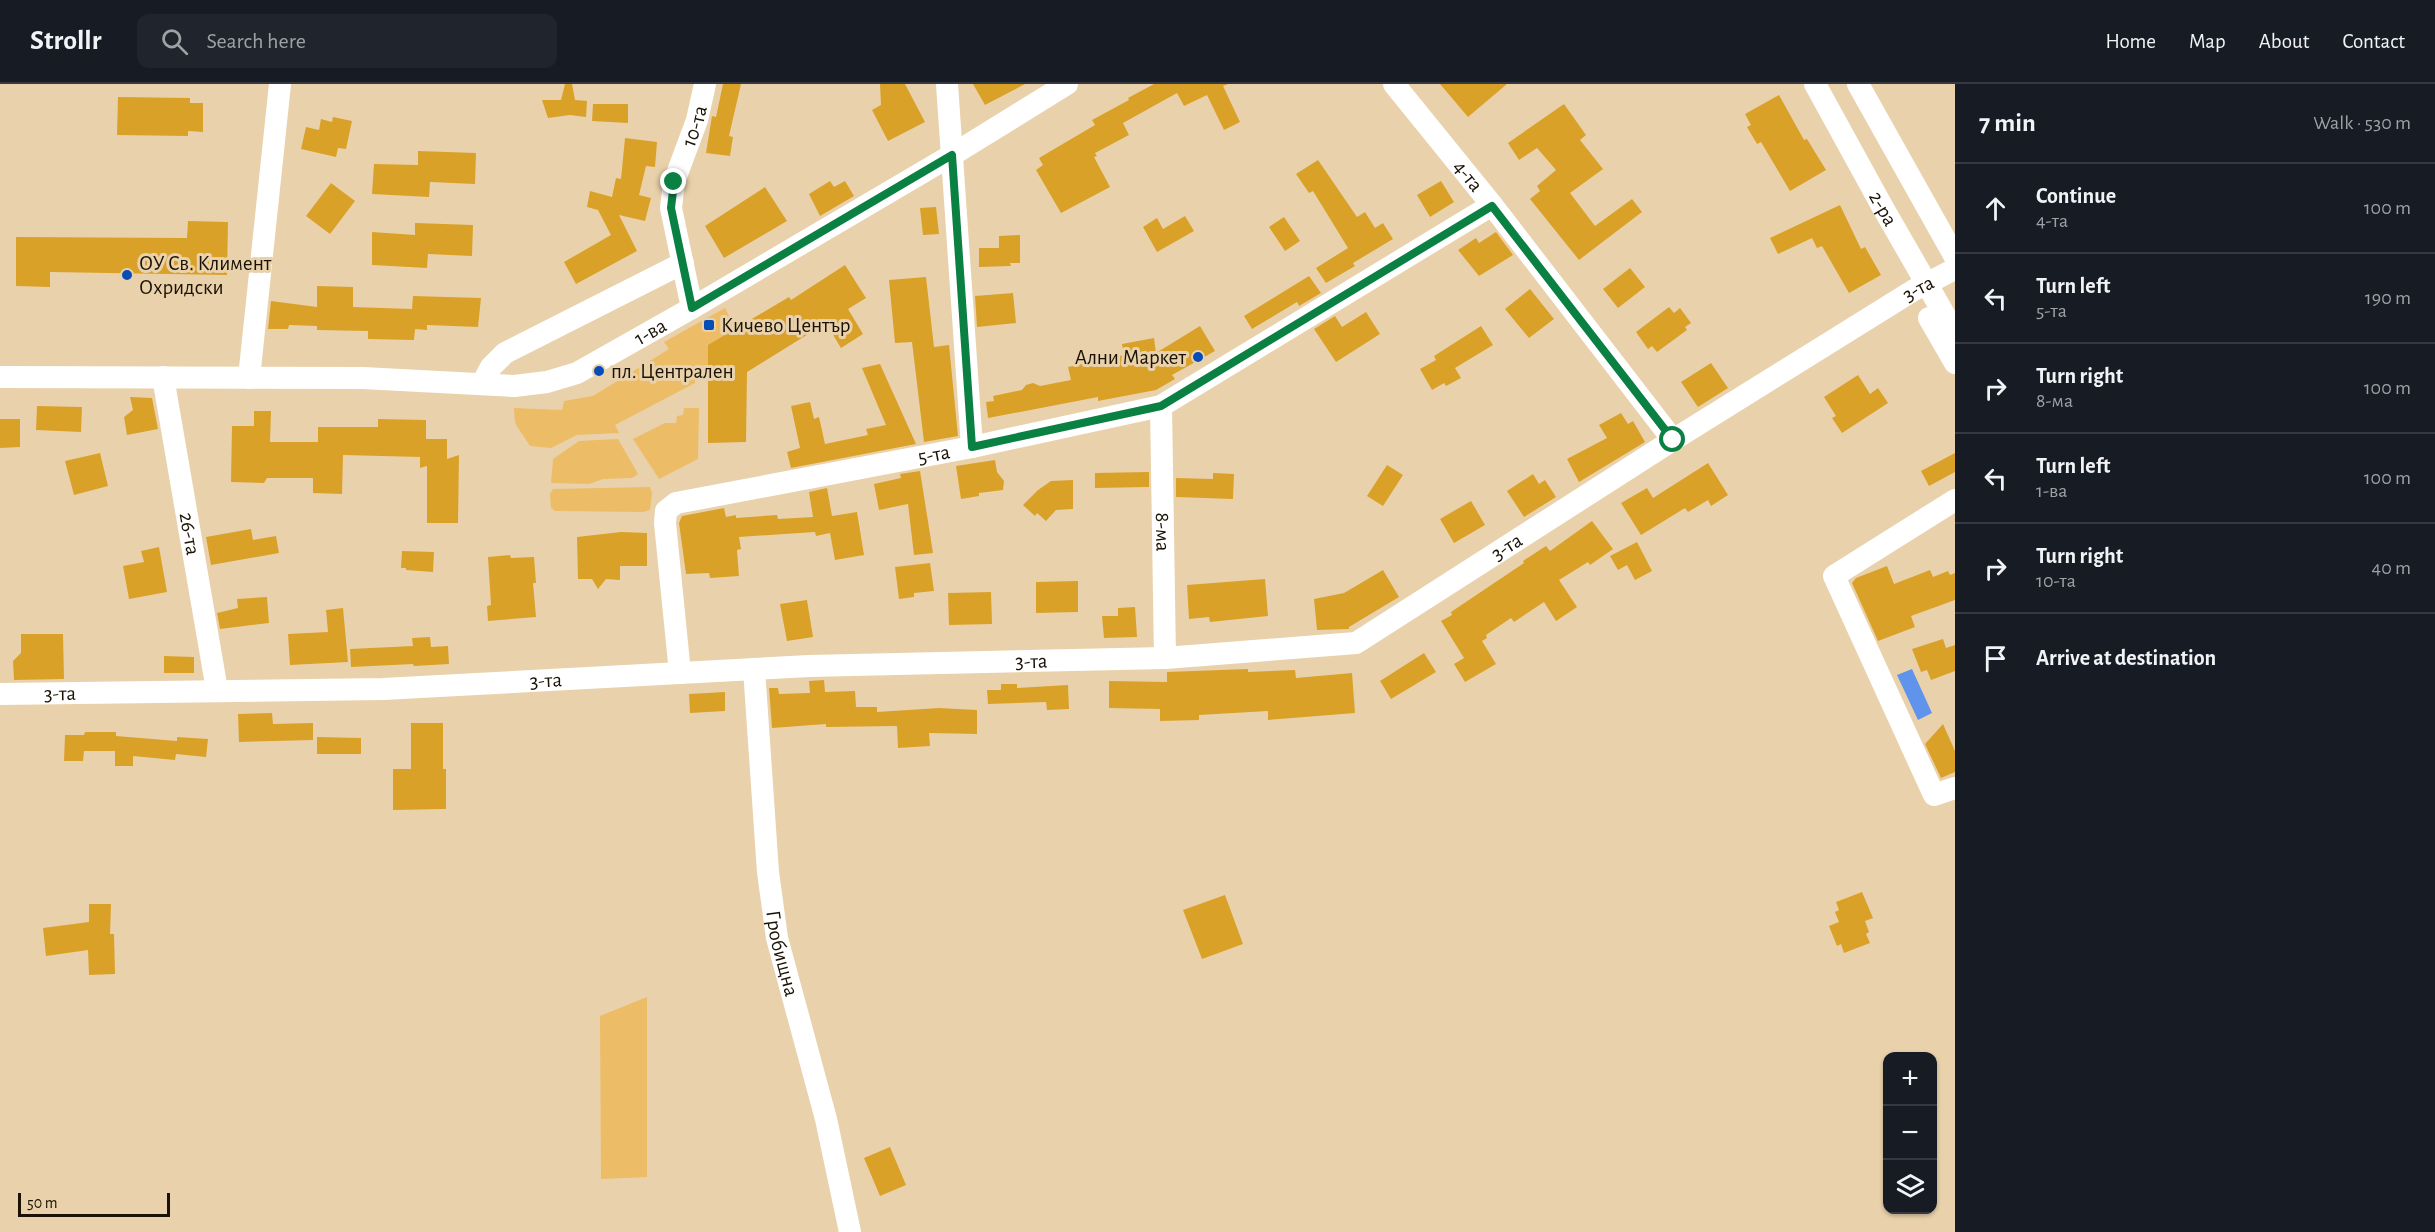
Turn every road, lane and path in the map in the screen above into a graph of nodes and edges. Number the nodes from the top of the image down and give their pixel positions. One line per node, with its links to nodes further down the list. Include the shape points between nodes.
1 (280, 84): 19 (street)
2 (705, 84): 11 (street, 10-та, via 697,120 674,182 671,208)
3 (947, 84): 8 (street)
4 (1067, 84): 8 (street, 1-ва)
5 (1394, 84): 9 (street, 4-та)
6 (1815, 84): 13 (street, 2-ра)
7 (1858, 84): 10 (street)
8 (952, 155): 14 (street, 1-ва); 23 (street)
9 (1492, 206): 21 (street, 5-та); 22 (street, 4-та)
10 (1955, 257)
11 (683, 263): 14 (street, 10-та); 20 (street, via 505,353)
12 (1955, 269): 13 (street, 3-та)
13 (1921, 287): 15 (street, 2-ра); 16 (street); 22 (street, 3-та)
14 (692, 308): 20 (street, 1-ва, via 576,373 514,386)
15 (1955, 333)
16 (1955, 363)
17 (0, 376): 18 (street, 1-ва)
18 (163, 377): 19 (street, 1-ва); 28 (street, 26-та)
19 (249, 378): 20 (street, 1-ва)
20 (482, 384)
21 (1161, 406): 23 (street, 5-та); 25 (street, 8-ма)
22 (1673, 440): 25 (street, 3-та, via 1356,643)
23 (972, 447): 27 (street, 5-та, via 676,503 666,511 665,523)
24 (1955, 500): 30 (street, via 1834,576 1934,795)
25 (1165, 658): 26 (street, 3-та)
26 (754, 669): 27 (street, 3-та); 31 (street, Гробищна, via 768,872 777,938 826,1119)
27 (680, 673): 28 (street, 3-та, via 383,689)
28 (217, 690): 29 (street, 3-та)
29 (0, 694)
30 (1955, 788)
31 (850, 1232)

